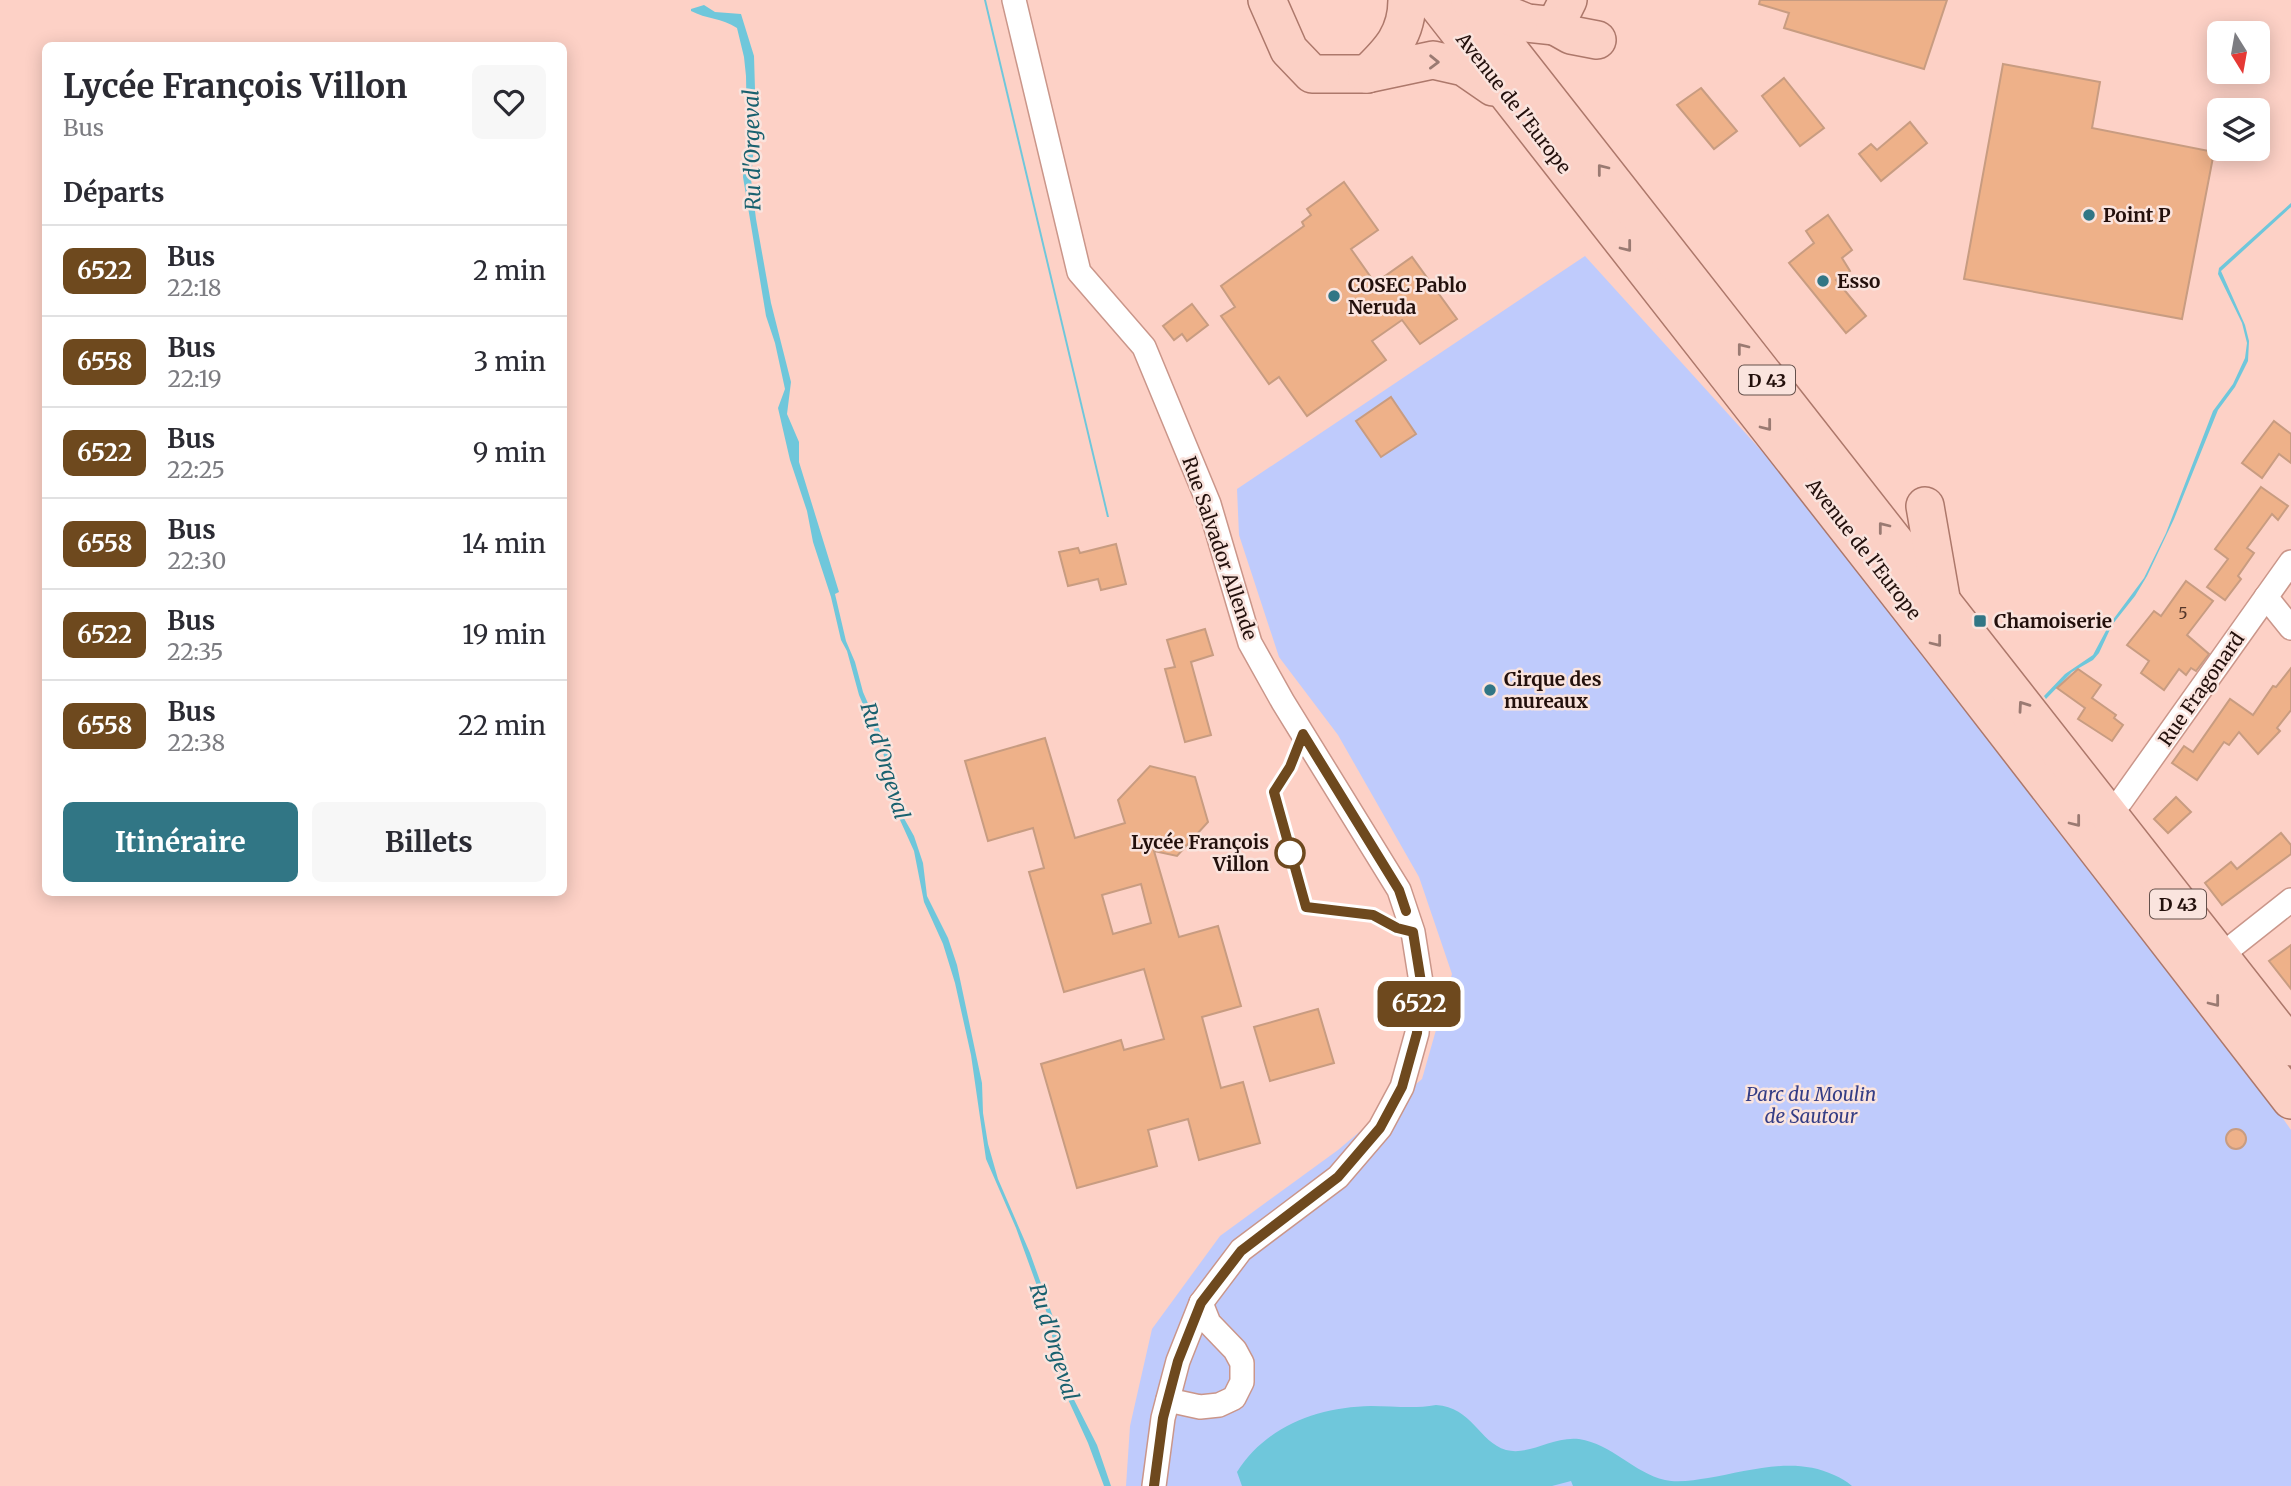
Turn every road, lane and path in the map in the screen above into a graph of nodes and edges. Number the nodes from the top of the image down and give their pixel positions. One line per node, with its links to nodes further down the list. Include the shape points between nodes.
1 (1014, 0): 21 (street, Rue Salvador Allende, via 1079,272 1144,347 1209,504 1250,643 1399,890 1418,957 1417,1033 1402,1087 1380,1128 1338,1177 1241,1251)
2 (1267, 0): 9 (main road, via 1289,50 1312,74)
3 (1407, 0): 9 (main road, via 1407,20 1391,52)
4 (1434, 0): 10 (main road, Avenue de l'Europe / D 43)
5 (1470, 0): 14 (main road, Avenue de l'Europe / D 43, one-way to 5)
6 (1479, 0): 7 (main road, via 1527,23)
7 (1561, 13): 8 (main road, via 1571,35)
8 (1597, 40)
9 (1367, 74): 10 (main road, one-way to 10, via 1433,60 1464,66)
10 (1509, 97): 20 (main road, Avenue de l'Europe / D 43, one-way to 20)
11 (1925, 506): 14 (main road)
12 (2291, 562): 13 (street, Rue Fragonard)
13 (2266, 597): 15 (street); 16 (street, Rue Fragonard, via 2121,801)
14 (1942, 603): 16 (main road, Avenue de l'Europe / D 43, one-way to 14)
15 (2291, 628)
16 (2107, 813): 18 (main road, Avenue de l'Europe / D 43)
17 (2291, 900): 18 (street)
18 (2219, 957): 19 (main road, Avenue de l'Europe / D 43)
19 (2291, 1048)
20 (2291, 1100)
21 (1201, 1303): 22 (street, Rue Salvador Allende); 22 (street, via 1209,1323 1242,1363 1242,1382 1234,1398 1219,1405 1200,1407)
22 (1168, 1400): 23 (street, Rue Salvador Allende)
23 (1154, 1486)

